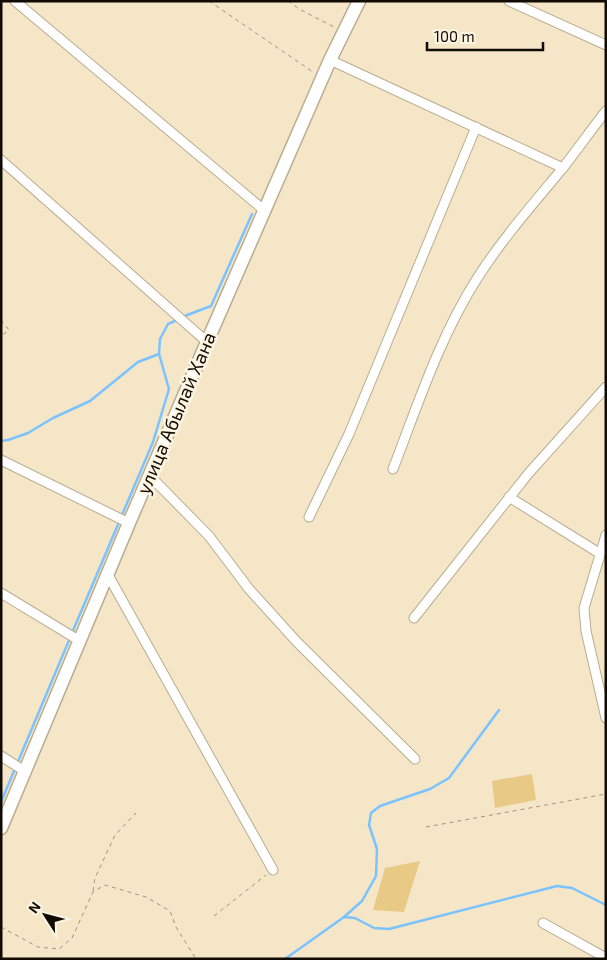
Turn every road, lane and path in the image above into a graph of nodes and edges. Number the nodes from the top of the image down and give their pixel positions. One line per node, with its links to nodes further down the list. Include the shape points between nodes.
1 (15, 1): 14 (street)
2 (209, 1): 9 (path)
3 (288, 1): 6 (path)
4 (359, 1): 6 (main road, улица Абылай Хана)
5 (509, 1): 7 (street)
6 (344, 32): 8 (main road, улица Абылай Хана)
7 (606, 45)
8 (330, 60): 9 (main road, улица Абылай Хана); 11 (street)
9 (322, 78): 14 (main road, улица Абылай Хана)
10 (606, 111): 13 (street)
11 (476, 127): 13 (street); 23 (street, via 349,434)
12 (1, 160): 17 (street)
13 (563, 168): 20 (street, via 509,232 477,278 434,364)
14 (265, 210): 17 (main road, улица Абылай Хана)
15 (1, 320): 16 (path, via 9,330)
16 (1, 336)
17 (207, 342): 21 (main road, улица Абылай Хана)
18 (606, 387): 22 (street)
19 (1, 460): 24 (street)
20 (393, 469)
21 (150, 476): 24 (main road, улица Абылай Хана); 33 (street, via 209,536 249,589 297,642)
22 (509, 497): 26 (street); 29 (street)
23 (309, 517)
24 (129, 523): 27 (main road, улица Абылай Хана)
25 (606, 535): 26 (street)
26 (599, 553): 31 (street, via 584,608 586,631)
27 (108, 575): 30 (main road, улица Абылай Хана); 39 (street)
28 (1, 593): 30 (street)
29 (414, 618)
30 (80, 641): 34 (main road, улица Абылай Хана)
31 (606, 718)
32 (1, 756): 34 (street)
33 (415, 759)
34 (26, 772): 38 (main road, улица Абылай Хана)
35 (606, 794): 37 (path)
36 (136, 813): 40 (path, via 115,835 95,878)
37 (426, 827)
38 (1, 828)
39 (273, 870): 41 (path)
40 (93, 892): 43 (path, via 72,938 59,949 38,947); 45 (path, via 105,885 146,897 170,911)
41 (214, 916)
42 (543, 923): 44 (street)
43 (1, 927)
44 (606, 958)
45 (196, 959)

